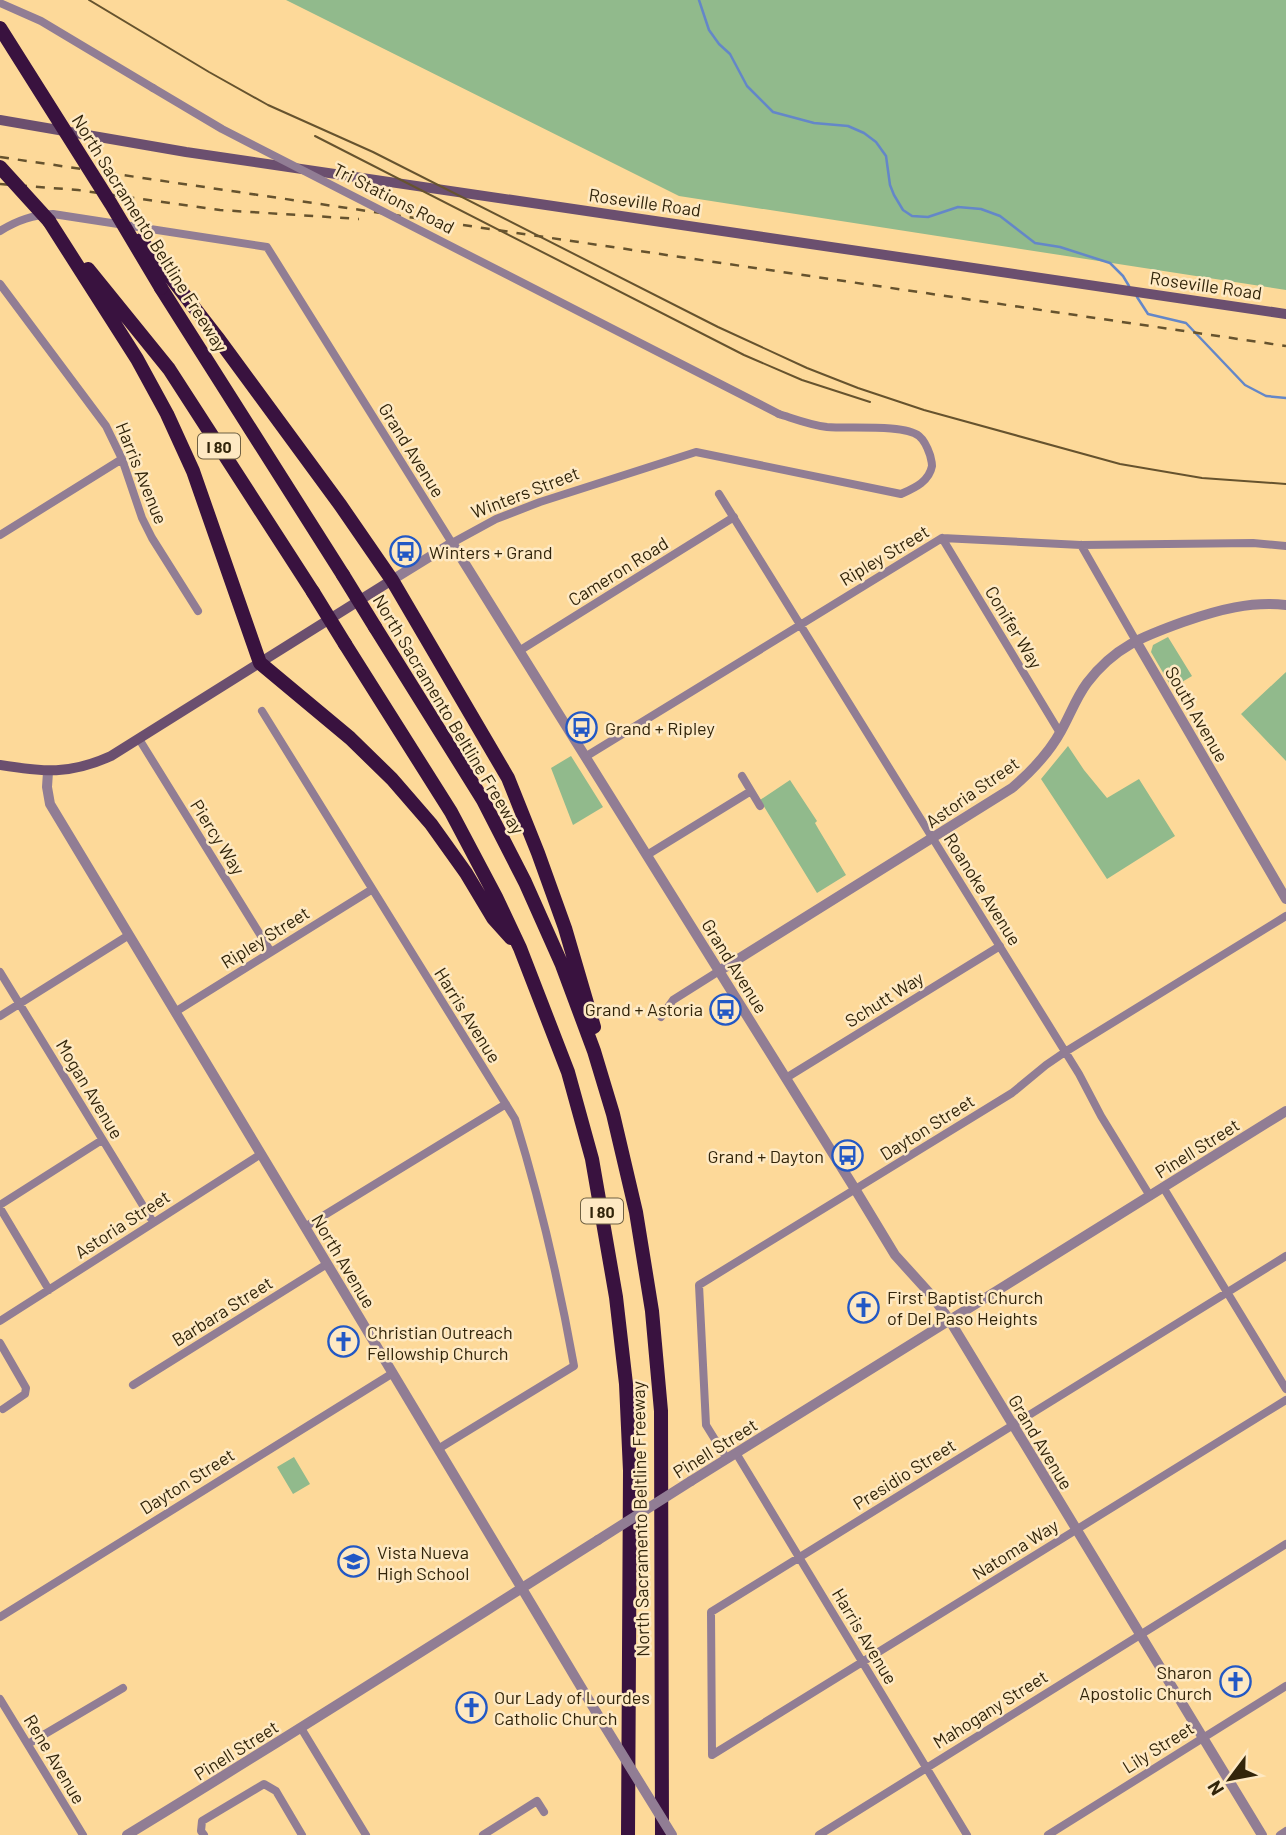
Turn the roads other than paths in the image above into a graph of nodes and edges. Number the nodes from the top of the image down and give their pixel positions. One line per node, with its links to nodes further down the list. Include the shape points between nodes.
1 (0, 3): 10 (street, Tri Stations Road, bridge, via 41,21 222,129)
2 (0, 28): 6 (highway, North Sacramento Beltline Freeway, bridge, via 111,204)
3 (0, 120): 9 (main road, Roseville Road, via 211,156)
4 (0, 167): 8 (highway, bridge, via 49,221)
5 (0, 231): 16 (street, Grand Avenue, via 17,221 53,215 267,247)
6 (167, 283): 19 (highway, via 318,475); 54 (highway, North Sacramento Beltline Freeway / I 80, bridge, via 482,800 562,965)
7 (0, 284): 11 (street, Harris Avenue, via 99,414)
8 (112, 309): 25 (highway, via 193,471); 42 (highway, North Sacramento Beltline Freeway / I 80, bridge, via 169,369 313,592 451,812)
9 (1286, 314)
10 (779, 414): 16 (street, Winters Street, via 823,427 880,428 918,435 932,464 919,486 901,494 696,452 540,502)
11 (122, 459): 14 (street); 21 (street, Harris Avenue, via 147,528)
12 (719, 494): 13 (street, Roanoke Avenue)
13 (734, 517): 22 (street, Roanoke Avenue); 24 (street, Cameron Road)
14 (0, 535)
15 (942, 538): 17 (street, Ripley Street); 22 (street, Ripley Street); 27 (street, Conifer Way)
16 (452, 543): 19 (street, Winters Street); 24 (street, Grand Avenue)
17 (1081, 545): 18 (street, Ripley Street); 23 (street, South Avenue)
18 (1286, 546)
19 (392, 580): 25 (main road, Winters Street); 54 (highway, via 508,778 565,928 603,1060)
20 (1286, 605): 23 (street, Astoria Street, via 1229,607)
21 (198, 611)
22 (800, 625): 29 (street, Ripley Street); 35 (street, Roanoke Avenue)
23 (1136, 640): 27 (street, Astoria Street, via 1096,672); 38 (street, South Avenue)
24 (519, 651): 29 (street, Grand Avenue)
25 (260, 663): 28 (main road, Winters Street); 42 (highway, via 392,779 431,824 493,918)
26 (262, 711): 37 (street, Harris Avenue)
27 (1060, 733): 35 (street, Astoria Street, via 1023,779)
28 (139, 739): 31 (main road, Winters Street, via 94,763); 43 (street, Piercy Way)
29 (585, 757): 36 (street, Grand Avenue)
30 (0, 765): 31 (main road, Winters Street)
31 (48, 772): 40 (street, North Avenue, via 50,804)
32 (742, 776): 33 (street)
33 (751, 791): 34 (street); 36 (street)
34 (760, 806)
35 (933, 838): 41 (street, Roanoke Avenue); 44 (street, Astoria Street)
36 (647, 855): 44 (street, Grand Avenue)
37 (371, 890): 43 (street, Ripley Street); 52 (street, Harris Avenue)
38 (1286, 899)
39 (1286, 916): 50 (street, Dayton Street)
40 (129, 935): 46 (street); 47 (street, North Avenue)
41 (1000, 946): 50 (street, Roanoke Avenue); 51 (street, Schutt Way)
42 (520, 948): 102 (highway, North Sacramento Beltline Freeway / I 80, via 568,1072 593,1159 617,1297 630,1471)
43 (271, 952): 47 (street, Ripley Street)
44 (719, 971): 49 (street, Astoria Street, via 673,1000); 51 (street, Grand Avenue)
45 (0, 972): 46 (street, Mogan Avenue)
46 (19, 1004): 48 (street); 55 (street, Mogan Avenue)
47 (175, 1012): 56 (street, North Avenue)
48 (0, 1016)
49 (661, 1017)
50 (1065, 1052): 58 (street, Dayton Street, via 1012,1093); 59 (street, Roanoke Avenue)
51 (786, 1078): 58 (street, Grand Avenue)
52 (506, 1104): 62 (street); 77 (street, Harris Avenue, via 515,1119 539,1200 574,1366)
53 (1286, 1111): 57 (street, Pinell Street)
54 (612, 1114): 103 (highway, North Sacramento Beltline Freeway / I 80, via 636,1212 652,1311 661,1411)
55 (102, 1140): 60 (street); 61 (street, Mogan Avenue)
56 (261, 1154): 61 (street, Astoria Street); 62 (street, North Avenue)
57 (1163, 1187): 59 (street, Pinell Street); 66 (street)
58 (855, 1189): 68 (street, Grand Avenue, via 895,1255); 75 (street, Dayton Street, via 699,1285)
59 (1150, 1195): 68 (street, Pinell Street)
60 (0, 1206): 65 (street)
61 (153, 1222): 65 (street, Astoria Street)
62 (305, 1227): 64 (street, North Avenue)
63 (1286, 1256): 66 (street, Presidio Street)
64 (327, 1264): 70 (street, North Avenue); 71 (street, Barbara Street)
65 (49, 1290): 67 (street, Astoria Street)
66 (1227, 1292): 72 (street); 76 (street, Presidio Street)
67 (0, 1321)
68 (950, 1321): 76 (street, Grand Avenue); 78 (street, Pinell Street)
69 (0, 1343): 74 (street, via 26,1388 25,1394)
70 (393, 1373): 77 (street, North Avenue); 83 (street, Dayton Street)
71 (133, 1385)
72 (1286, 1389)
73 (1286, 1400): 79 (street, Natoma Way)
74 (3, 1409)
75 (706, 1425): 78 (street, Harris Avenue)
76 (1013, 1425): 79 (street, Grand Avenue); 81 (street, Presidio Street)
77 (438, 1449): 82 (street, North Avenue)
78 (731, 1456): 81 (street, Harris Avenue); 82 (street, Pinell Street, bridge)
79 (1076, 1530): 84 (street, Grand Avenue); 85 (street, Natoma Way)
80 (1286, 1544): 84 (street, Mahogany Street)
81 (799, 1558): 85 (street, Harris Avenue); 89 (street, Presidio Street, via 711,1612 712,1755)
82 (522, 1588): 90 (street, Pinell Street); 104 (street, North Avenue, bridge)
83 (0, 1617)
84 (1140, 1634): 91 (street, Grand Avenue); 93 (street, Mahogany Street)
85 (863, 1662): 89 (street, Natoma Way); 93 (street, Harris Avenue)
86 (1286, 1686): 91 (street, Lily Street)
87 (123, 1688): 92 (street)
88 (0, 1699): 92 (street, Rene Avenue)
89 (762, 1725)
90 (301, 1728): 97 (street, Pinell Street); 100 (street)
91 (1203, 1738): 107 (street, Lily Street); 108 (street, Grand Avenue)
92 (28, 1744): 96 (street, Rene Avenue)
93 (926, 1767): 105 (street, Mahogany Street); 106 (street, Harris Avenue)
94 (544, 1812): 101 (street, via 537,1801)
95 (1286, 1831): 109 (street)
96 (83, 1835)
97 (127, 1835)
98 (204, 1835): 99 (street, via 202,1821 264,1783 276,1791)
99 (302, 1835)
100 (366, 1835)
101 (483, 1835)
102 (628, 1835)
103 (662, 1835)
104 (672, 1835)
105 (819, 1835)
106 (967, 1835)
107 (1048, 1835)
108 (1262, 1835)
109 (1280, 1835)

